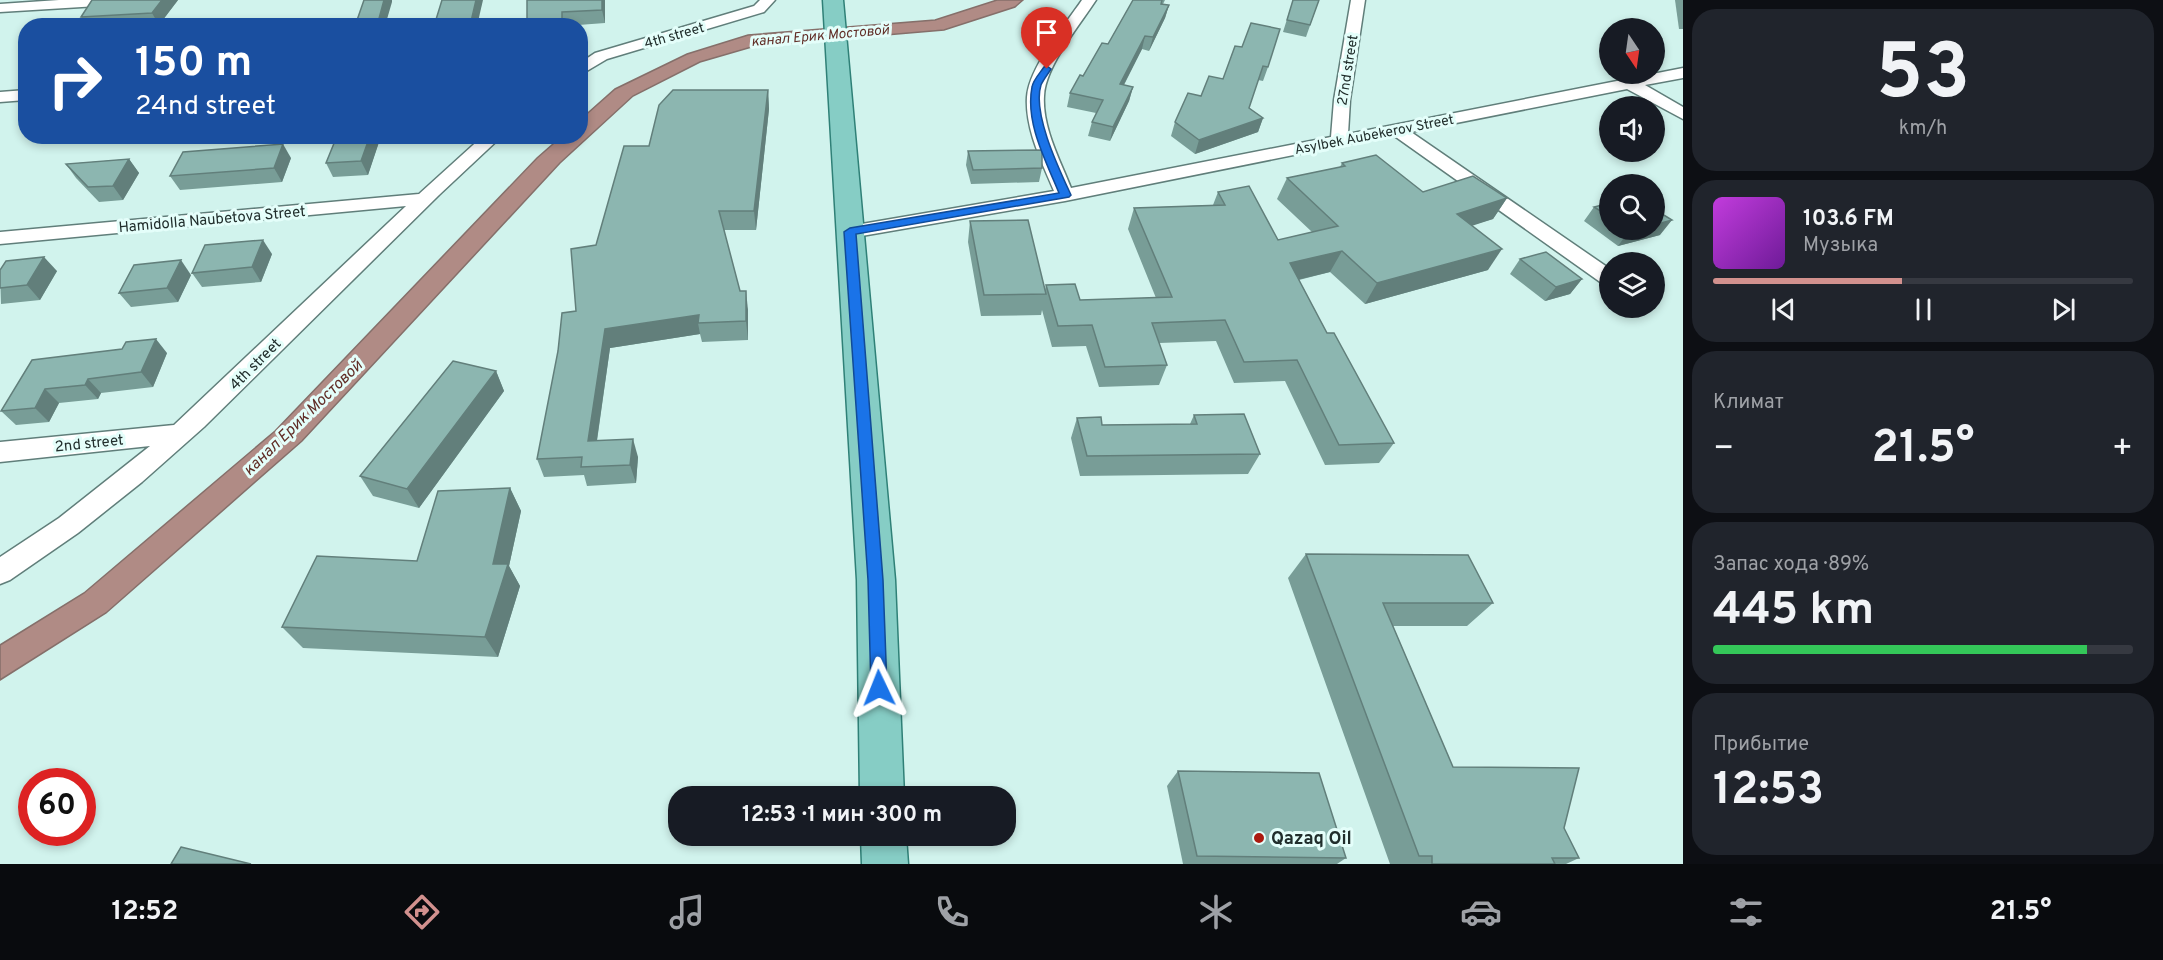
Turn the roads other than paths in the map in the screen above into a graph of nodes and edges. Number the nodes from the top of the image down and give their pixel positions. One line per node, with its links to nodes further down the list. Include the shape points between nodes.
1 (130, 0): 5 (street)
2 (768, 0): 7 (street, 4th street, via 759,9)
3 (1089, 0): 19 (street, via 1036,86 1037,116 1045,147)
4 (1358, 0): 17 (street, 27nd street)
5 (0, 8)
6 (834, 20): 21 (main road)
7 (601, 56): 8 (street); 9 (street, 4th street)
8 (588, 57)
9 (588, 65)
10 (1683, 73): 11 (street, Asylbek Aubekerov Street)
11 (1665, 77)
12 (1630, 84): 15 (street); 16 (street, Asylbek Aubekerov Street)
13 (18, 96): 14 (street)
14 (0, 97)
15 (1683, 114)
16 (1397, 130): 17 (street, Asylbek Aubekerov Street); 23 (street)
17 (1339, 141): 19 (street, Asylbek Aubekerov Street)
18 (485, 144): 20 (street, 4th street)
19 (1065, 195): 21 (street, Asylbek Aubekerov Street)
20 (425, 199): 22 (street, Hamidolla Naubetova Street); 24 (street, 4th street)
21 (850, 232): 27 (main road, via 876,580)
22 (0, 238)
23 (1599, 271)
24 (179, 434): 25 (street, 2nd street); 26 (street, 4th street, via 50,541)
25 (0, 452)
26 (0, 572)
27 (882, 786)
28 (884, 846): 29 (main road)
29 (885, 864)

